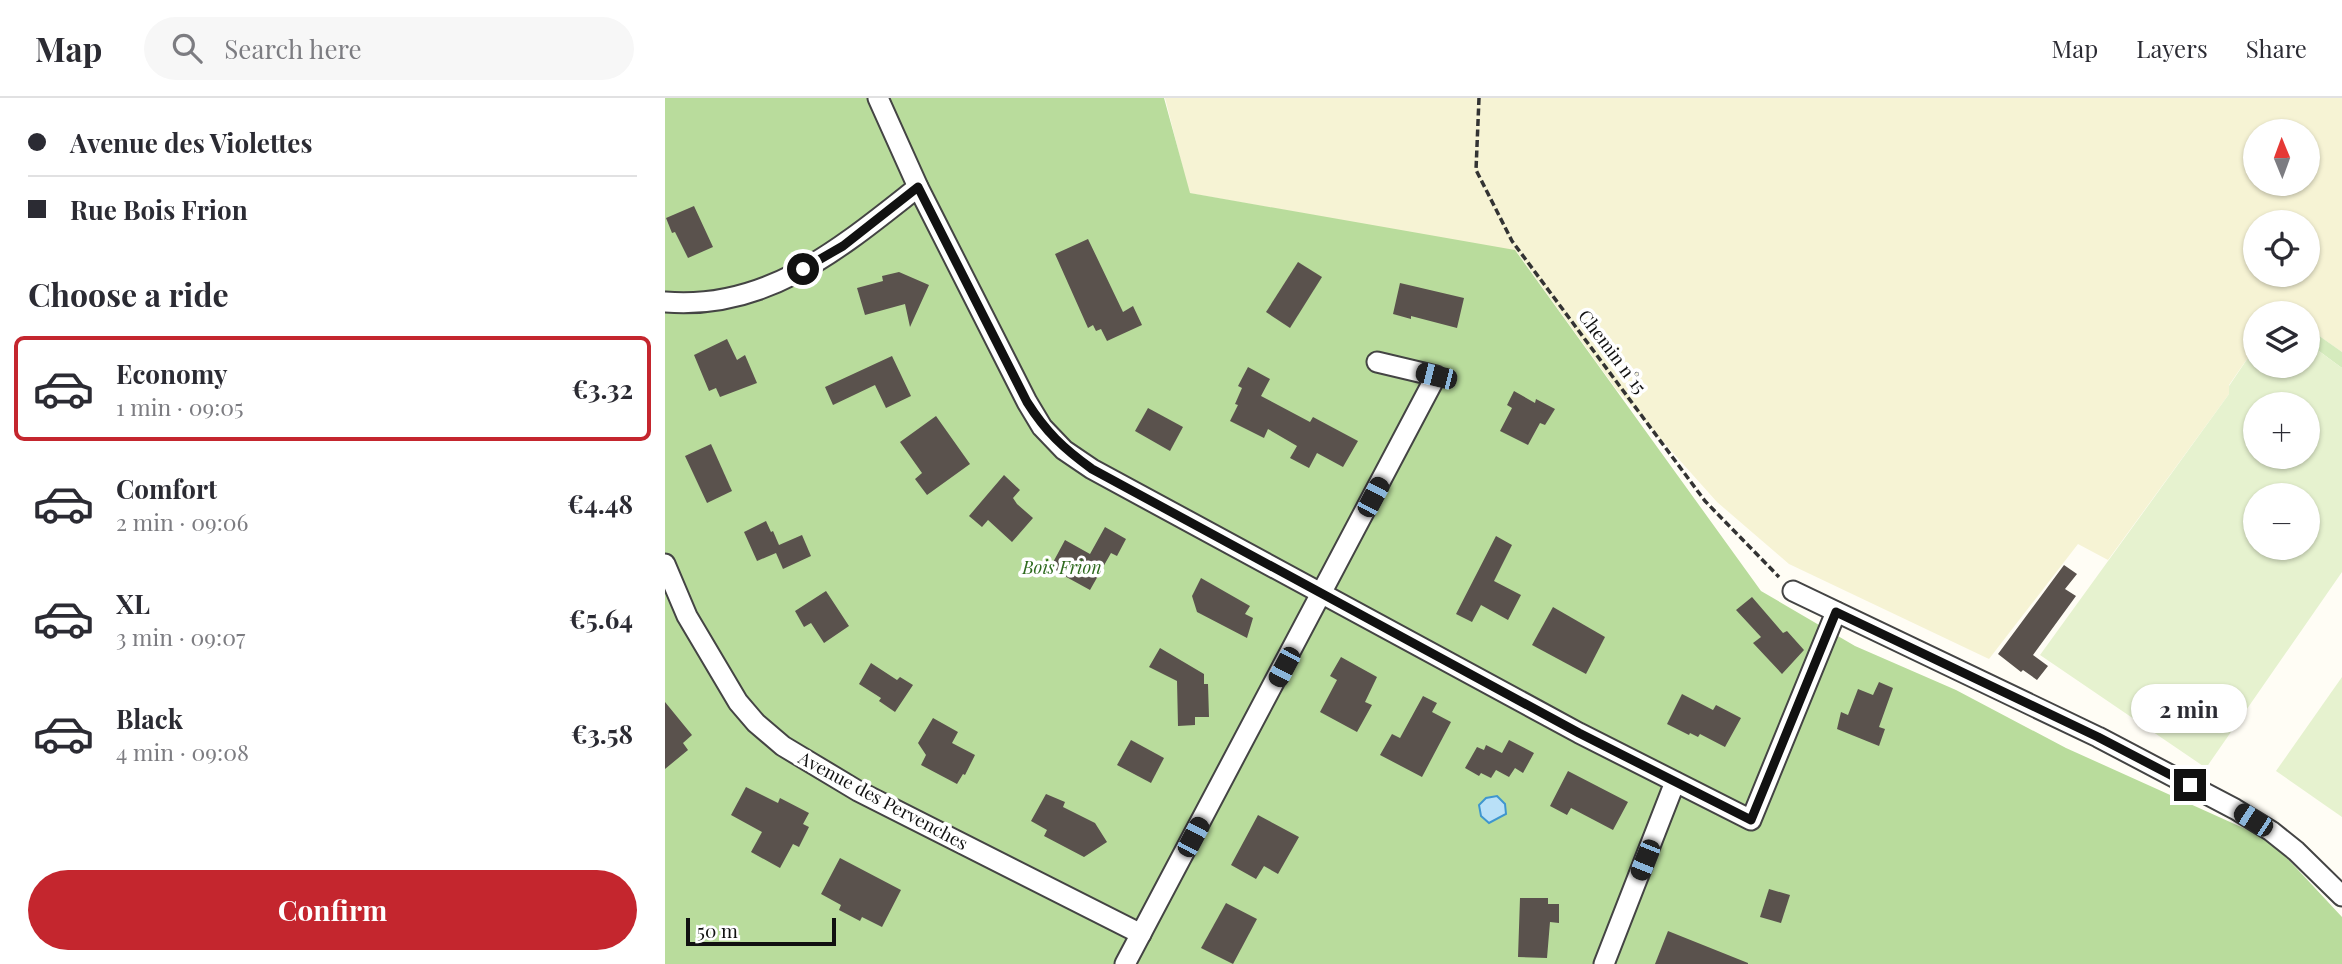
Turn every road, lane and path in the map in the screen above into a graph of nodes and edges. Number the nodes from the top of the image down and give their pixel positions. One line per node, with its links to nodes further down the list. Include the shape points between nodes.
1 (879, 98): 3 (street)
2 (1479, 98): 7 (path, Chemin n°15, via 1476,170 1512,241 1705,501)
3 (918, 187): 4 (street, via 843,246 783,281 720,300); 8 (street, via 1027,402 1064,450)
4 (665, 302)
5 (1377, 362): 8 (street, via 1436,376)
6 (665, 565): 12 (street, Avenue des Pervenches, via 687,616 738,702 783,746 858,791)
7 (1793, 591): 9 (street)
8 (1323, 594): 10 (street); 12 (street)
9 (1836, 612): 10 (street, via 1751,820); 11 (street, via 2098,737 2235,809 2296,851)
10 (1675, 782): 14 (street)
11 (2342, 895)
12 (1141, 934): 13 (street)
13 (1125, 964)
14 (1604, 964)

